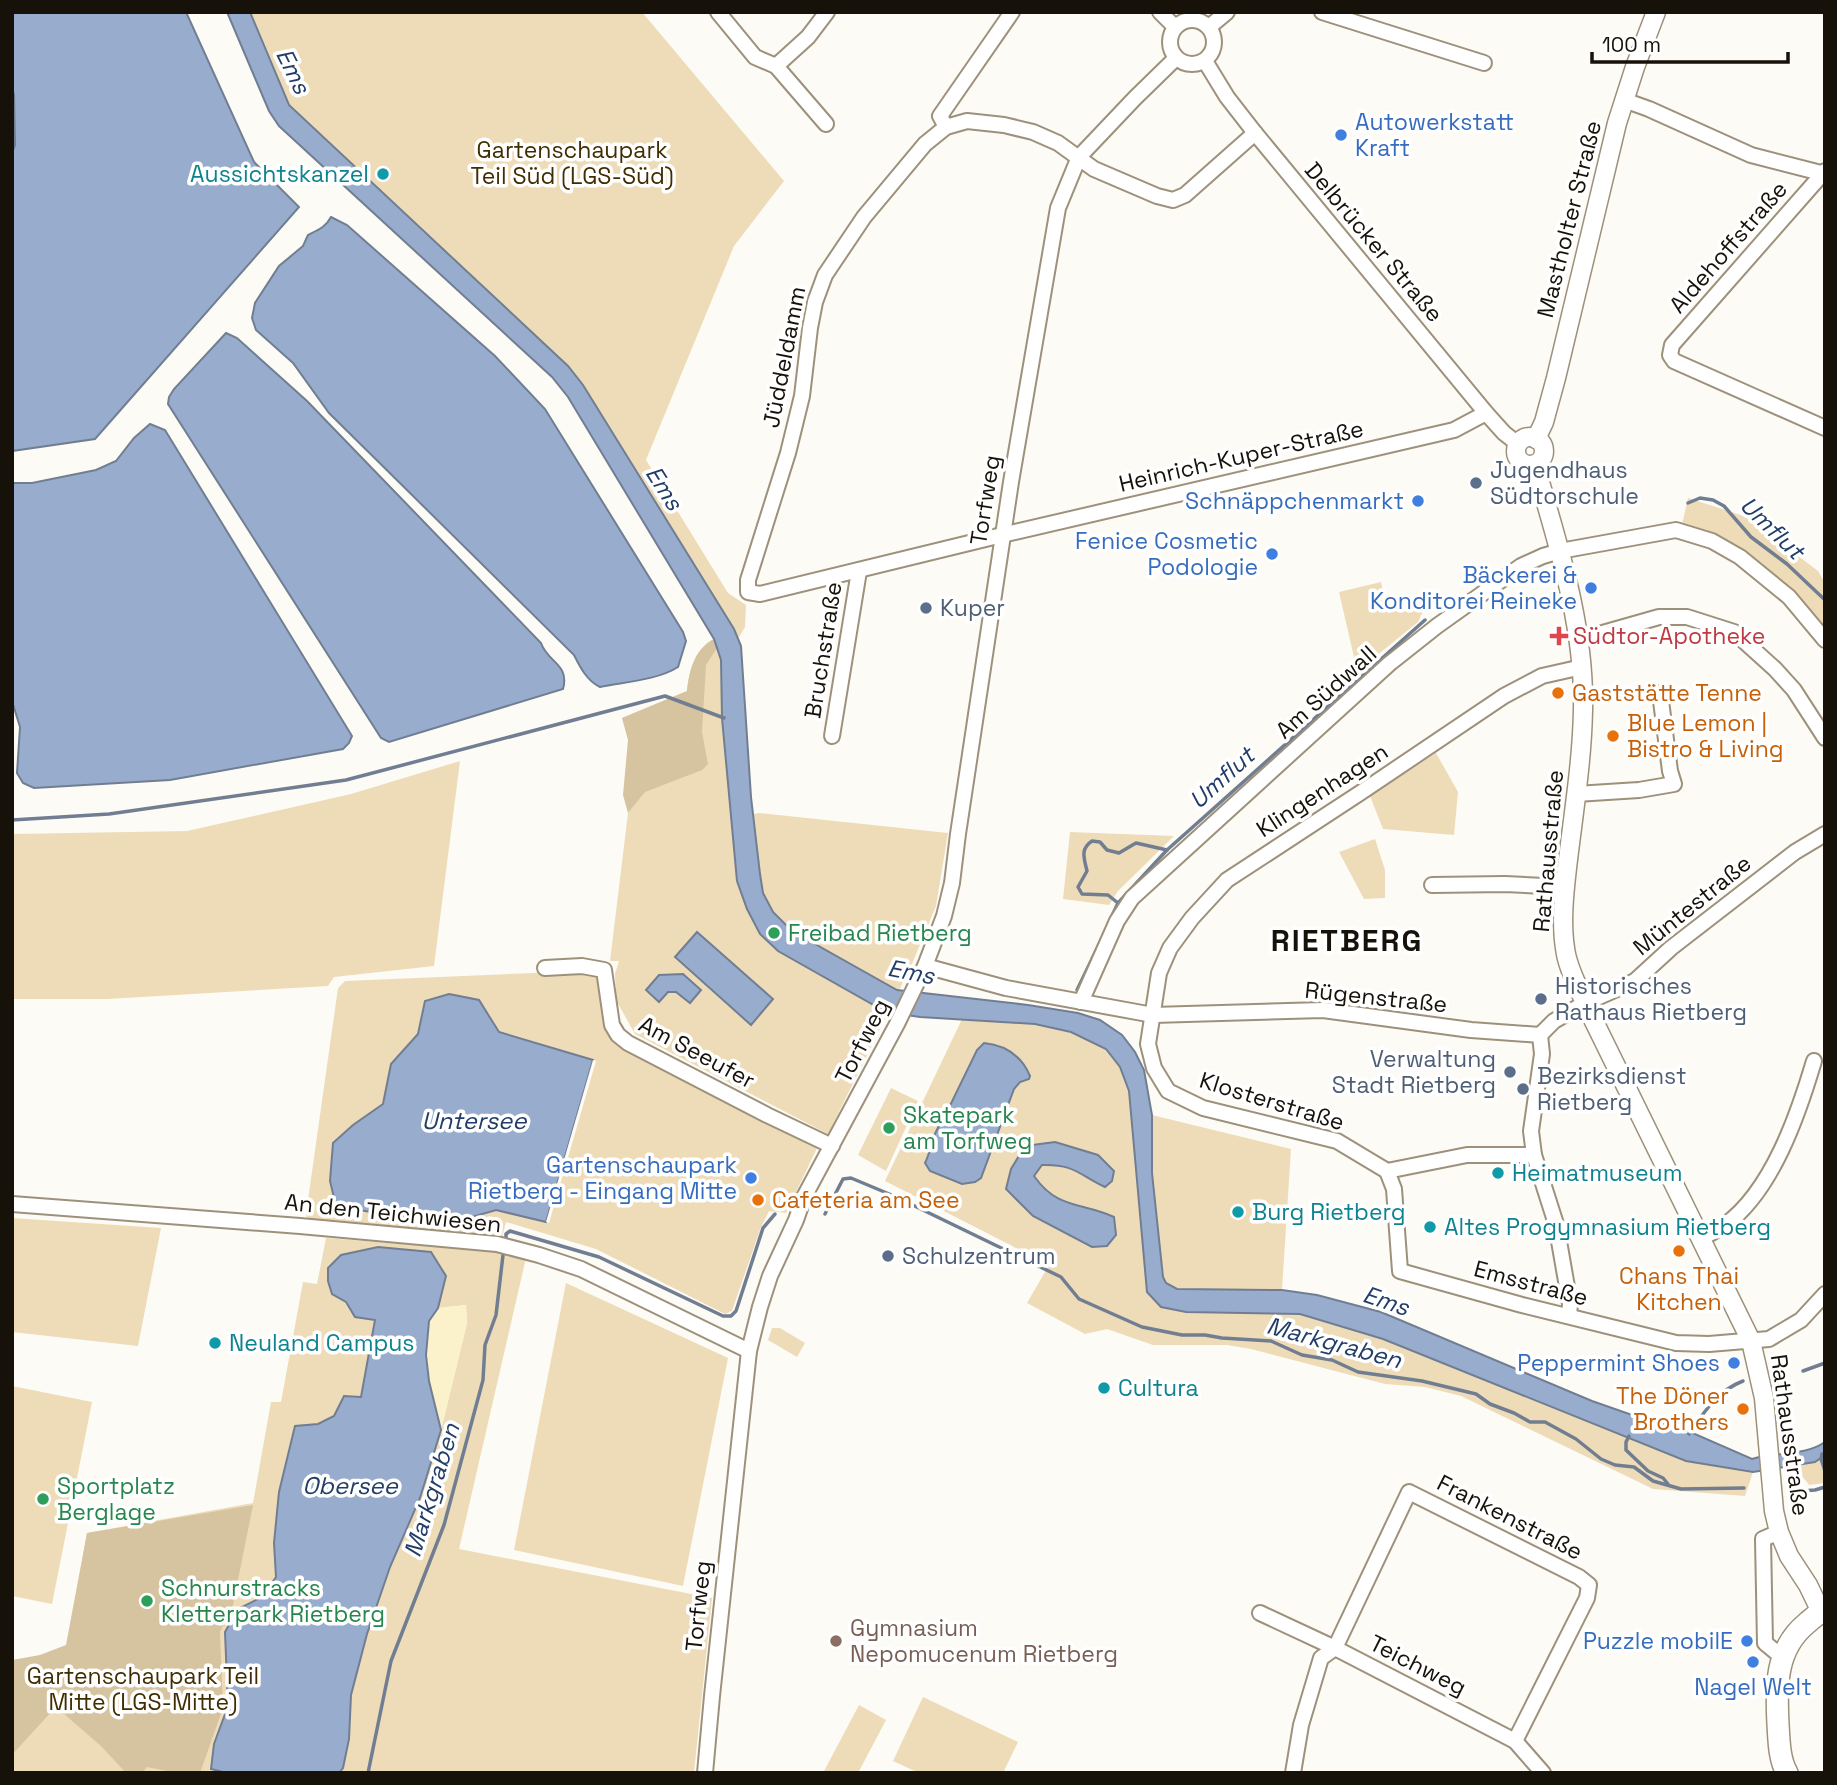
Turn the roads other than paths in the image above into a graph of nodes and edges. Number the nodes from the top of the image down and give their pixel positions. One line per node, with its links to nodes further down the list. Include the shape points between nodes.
1 (718, 12): 13 (street, via 755,57)
2 (827, 12): 13 (street)
3 (1012, 12): 16 (street, via 940,116)
4 (1160, 12): 8 (street)
5 (1227, 12): 9 (street)
6 (1322, 12): 12 (street)
7 (1656, 12): 14 (street, Mastholter Straße)
8 (1175, 27): 9 (street, via 1196,20); 10 (street, via 1169,39)
9 (1209, 27): 11 (street, via 1214,41)
10 (1175, 58): 11 (street, via 1187,64); 18 (street, Torfweg)
11 (1205, 61): 17 (street, Delbrücker Straße)
12 (1484, 63)
13 (776, 66): 15 (street)
14 (1624, 100): 19 (street, via 1751,155); 22 (street, Mastholter Straße, via 1556,378)
15 (825, 124)
16 (946, 127): 18 (street, via 967,121 1004,124 1058,143); 28 (street, Jüddeldamm, via 884,191 825,275 810,328 802,397)
17 (1255, 133): 18 (street, via 1185,195 1173,200 1094,169); 20 (street, Delbrücker Straße)
18 (1079, 158): 25 (street, Torfweg, via 1058,208)
19 (1824, 173): 21 (street, Aldehoffstraße, via 1672,345 1670,355 1674,361)
20 (1486, 413): 23 (street, Delbrücker Straße); 25 (street, Heinrich-Kuper-Straße, via 1454,430)
21 (1825, 428)
22 (1536, 439): 23 (street, via 1530,437); 24 (street, via 1545,452)
23 (1518, 444): 24 (street, via 1521,463)
24 (1535, 465): 26 (street, Rathausstraße)
25 (1002, 535): 27 (street, Bruchstraße); 40 (street, Torfweg, via 952,883)
26 (1560, 551): 29 (street, Rathausstraße); 30 (street, Am Südwall, via 1676,530 1712,541 1740,557 1789,597); 41 (street, Am Südwall, via 1521,566 1389,664 1132,898 1117,920)
27 (859, 571): 28 (street, Bruchstraße, via 760,594); 33 (street, Bruchstraße)
28 (748, 592)
29 (1578, 640): 31 (street, Rathausstraße); 34 (street, via 1659,617 1687,617 1734,632 1794,690)
30 (1825, 640)
31 (1582, 667): 35 (street, Rathausstraße); 43 (street, Klingenhagen, via 1542,676 1504,696 1227,880 1170,948 1159,973)
32 (1660, 693): 35 (street, via 1674,784)
33 (832, 736)
34 (1825, 738)
35 (1576, 794): 38 (street, Rathausstraße)
36 (1825, 834): 42 (street, Müntestraße, via 1722,908 1635,981)
37 (1432, 885): 38 (street)
38 (1565, 887): 42 (street, Rathausstraße, via 1565,948)
39 (545, 968): 46 (street, Am Seeufer, via 604,970 612,1025 628,1043)
40 (930, 968): 41 (street); 46 (street, Torfweg, via 918,982)
41 (1081, 1002): 43 (street)
42 (1585, 1003): 44 (street); 50 (street, Rathausstraße)
43 (1153, 1015): 44 (street, Rügenstraße, via 1323,1010 1471,1030); 48 (street, Klosterstraße, via 1148,1044 1154,1068 1168,1091 1203,1108 1337,1140)
44 (1540, 1034): 47 (street, via 1542,1054 1531,1131)
45 (1814, 1062): 50 (street, via 1800,1109 1773,1167 1752,1199 1726,1224)
46 (832, 1146): 54 (street, Torfweg, via 778,1257)
47 (1534, 1155): 48 (street, via 1468,1155); 52 (street, via 1556,1224)
48 (1387, 1171): 52 (street, Emsstraße, via 1394,1189 1400,1271)
49 (12, 1204): 54 (street, An den Teichwiesen, via 497,1244 580,1269)
50 (1702, 1238): 53 (street, Rathausstraße)
51 (1825, 1294): 53 (street, Emsstraße, via 1801,1320 1769,1339)
52 (1569, 1316): 53 (street, Emsstraße, via 1676,1343)
53 (1751, 1341): 55 (street, Rathausstraße, via 1764,1398)
54 (749, 1351): 62 (street, Torfweg)
55 (1779, 1532): 56 (street, Rathausstraße); 59 (street, via 1763,1539 1765,1643)
56 (1823, 1611): 59 (main road, via 1800,1628)
57 (1260, 1613): 58 (street, Teichweg)
58 (1335, 1648): 60 (street, Teichweg); 60 (street, Frankenstraße, via 1409,1492 1579,1577 1589,1585 1587,1598); 63 (street, via 1321,1658 1301,1725)
59 (1782, 1657): 61 (main road, via 1776,1693)
60 (1516, 1741): 64 (street, Teichweg)
61 (1781, 1771)
62 (705, 1773)
63 (1293, 1773)
64 (1543, 1773)

